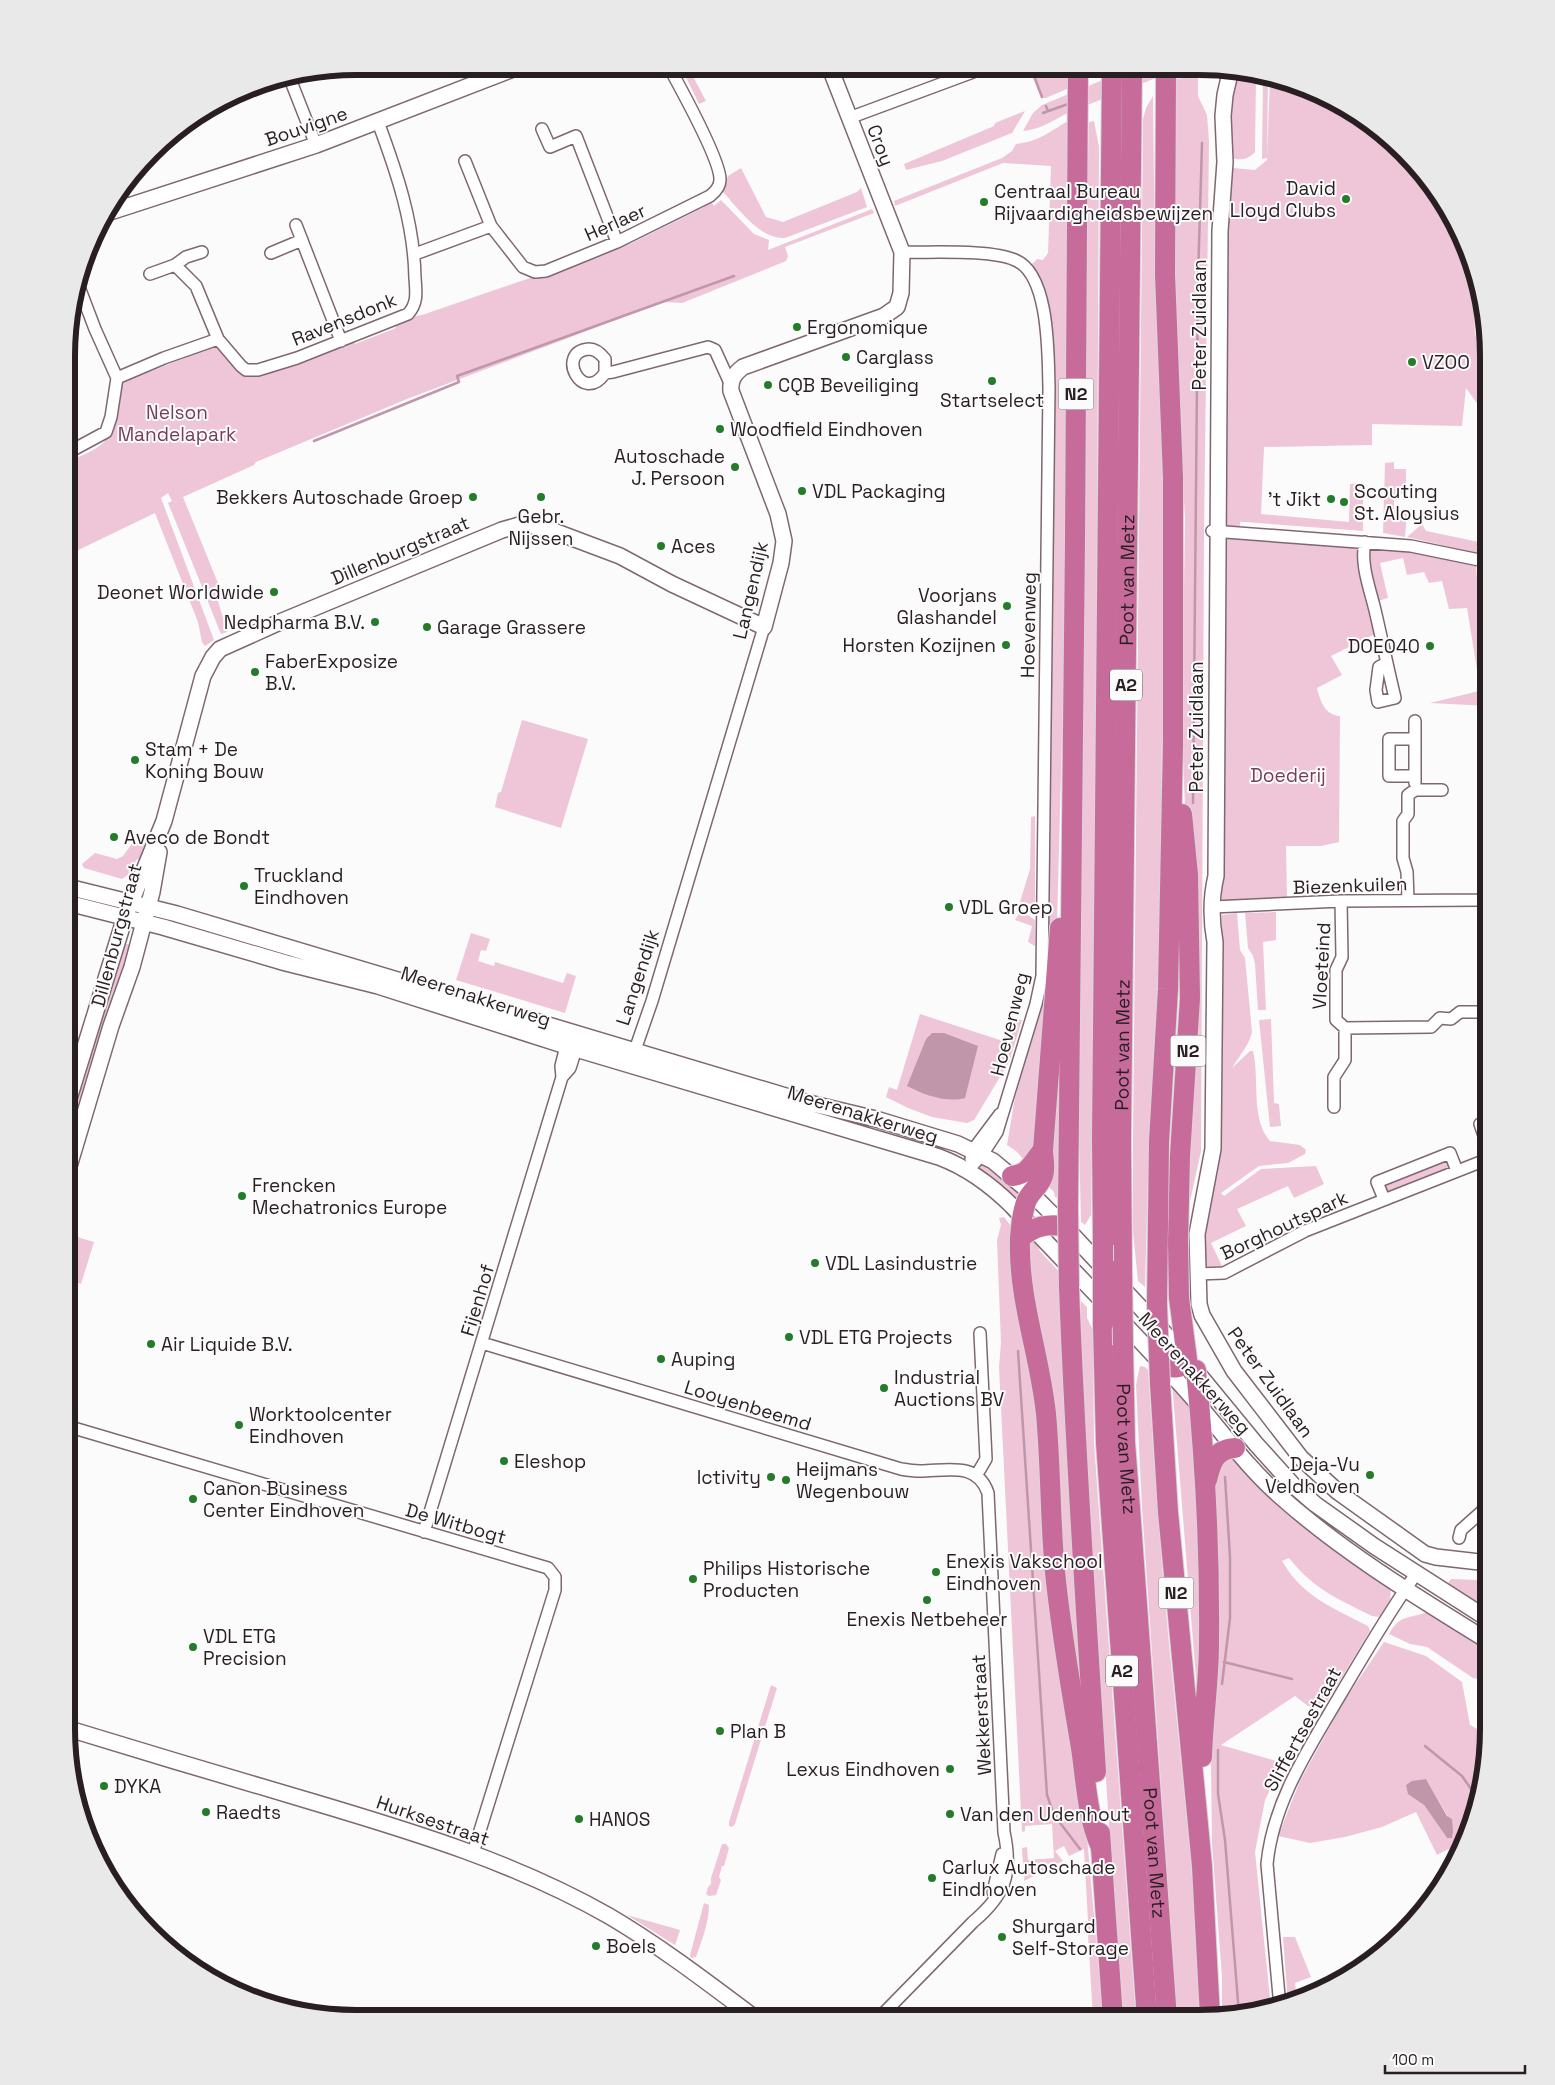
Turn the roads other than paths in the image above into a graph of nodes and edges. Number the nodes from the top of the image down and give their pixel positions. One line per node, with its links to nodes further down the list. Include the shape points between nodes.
1 (489, 75): 12 (street, Bouvigne)
2 (673, 75): 20 (street, Herlaer, via 711,153 720,178 719,185 710,196)
3 (833, 75): 11 (street, Croy)
4 (965, 75): 11 (street, Croy)
5 (1078, 75): 46 (highway, N2)
6 (1112, 75): 103 (highway, Poot van Metz / A2, bridge, via 1103,1324 1106,1443)
7 (1132, 75): 104 (highway, Poot van Metz / A2, bridge, via 1122,1129 1123,1345 1125,1442)
8 (1166, 75): 41 (highway, Poot van Metz / N2, via 1165,274 1173,478)
9 (1229, 77): 34 (street, Peter Zuidlaan, via 1219,144)
10 (292, 82): 14 (street)
11 (849, 118): 22 (street, Croy)
12 (378, 122): 14 (street, Bouvigne); 24 (street, Ravensdonk, via 406,203)
13 (542, 129): 20 (street, via 550,147 576,136)
14 (316, 145): 16 (street, Bouvigne)
15 (465, 161): 18 (street, Herlaer)
16 (123, 200)
17 (296, 225): 19 (street)
18 (491, 226): 20 (street, Herlaer, via 523,267 535,272 546,271); 24 (street)
19 (302, 240): 23 (street); 29 (street)
20 (617, 242)
21 (202, 252): 25 (street)
22 (902, 252): 32 (street, via 901,293 897,307 884,316 743,368); 65 (street, Hoevenweg, via 1000,255 1018,260 1035,280 1045,318 1049,388 1042,976 997,1132)
23 (271, 253)
24 (415, 254): 29 (street, Ravensdonk, via 414,308 408,314)
25 (175, 265): 26 (street); 28 (street, via 196,286)
26 (150, 274)
27 (82, 294): 31 (street)
28 (218, 339): 29 (street, Ravensdonk, via 246,370 258,370); 31 (street)
29 (341, 342)
30 (605, 372): 32 (street, via 708,346 715,350)
31 (117, 378): 33 (street, via 106,432)
32 (730, 383): 37 (street, Langendijk, via 778,514 784,541)
33 (75, 448)
34 (1216, 532): 35 (street); 54 (street, Peter Zuidlaan, via 1212,560 1217,578 1216,876 1220,889)
35 (1365, 542): 36 (street, via 1411,546); 38 (street, via 1363,556)
36 (1480, 560)
37 (764, 627): 45 (street, Dillenburgstraat, via 620,556 551,530 523,524 502,530 220,649 202,676); 60 (street, Langendijk)
38 (1387, 663)
39 (1414, 721): 40 (street)
40 (1415, 739): 42 (street); 42 (street, via 1389,739 1389,776)
41 (1173, 743): 77 (highway, N2, via 1180,778 1190,930 1190,1015 1180,1156 1178,1242 1179,1298); 78 (highway, Poot van Metz / N2, bridge, via 1168,989 1159,1142 1157,1303)
42 (1415, 776): 43 (street)
43 (1415, 790): 44 (street); 48 (street, via 1408,795 1408,814 1403,821)
44 (1442, 790)
45 (164, 821): 51 (street, Dillenburgstraat); 53 (street, Dillenburgstraat)
46 (1071, 865): 64 (highway, N2, via 1063,890); 72 (highway, N2)
47 (75, 888): 51 (street, Meerenakkerweg)
48 (1408, 900): 49 (street, Biezenkuilen); 50 (street, Biezenkuilen)
49 (1480, 900)
50 (1341, 901): 54 (street, Biezenkuilen); 58 (street, Vloeteind, via 1342,957 1336,970 1336,1020)
51 (132, 902): 53 (street, Meerenakkerweg); 55 (street, Dillenburgstraat)
52 (75, 906): 55 (street, Meerenakkerweg)
53 (148, 906): 56 (street, Dillenburgstraat); 60 (street, Meerenakkerweg)
54 (1217, 907): 74 (street, Peter Zuidlaan, via 1220,930 1216,942 1212,1149 1199,1216)
55 (126, 917): 56 (street, Meerenakkerweg); 61 (street, Dillenburgstraat)
56 (144, 922): 59 (street, Meerenakkerweg, via 378,986); 63 (street, Dillenburgstraat)
57 (1480, 1012): 58 (street, Vloeteind, via 1460,1012 1451,1019 1440,1018 1431,1027)
58 (1345, 1028): 62 (street, Vloeteind, via 1345,1060 1334,1078)
59 (571, 1047): 67 (street, Meerenakkerweg, via 939,1157); 76 (street, Fijenhof, via 561,1066 562,1077)
60 (635, 1050): 65 (street, Meerenakkerweg, via 809,1103 876,1119)
61 (75, 1080)
62 (1334, 1107)
63 (75, 1147)
64 (1042, 1150): 69 (highway, N2, via 1029,1170); 70 (highway, N2, via 1043,1176)
65 (978, 1152): 67 (street, Hoevenweg); 69 (street, Meerenakkerweg)
66 (1480, 1162): 68 (street, Borghoutspark)
67 (968, 1170): 73 (street, Meerenakkerweg, via 994,1188)
68 (1457, 1171): 71 (street, Borghoutspark); 71 (street, via 1450,1153 1377,1182)
69 (1012, 1176): 70 (street, Meerenakkerweg)
70 (1032, 1194): 72 (street, Meerenakkerweg); 73 (highway, via 1026,1204)
71 (1384, 1199): 74 (street, Borghoutspark, via 1305,1231 1224,1273)
72 (1066, 1217): 73 (highway); 77 (street, Meerenakkerweg); 96 (highway, N2, bridge, via 1085,1626)
73 (1026, 1228): 78 (street, Meerenakkerweg); 96 (highway, N2, via 1022,1277 1026,1311 1043,1383 1064,1654 1091,1822)
74 (1198, 1274): 88 (street, Peter Zuidlaan, via 1199,1304 1210,1332 1234,1371 1301,1458 1338,1492 1420,1551 1429,1556)
75 (980, 1333): 82 (street, via 986,1459)
76 (482, 1343): 82 (street, Looyenbeemd, via 901,1469 961,1469); 85 (street, Fijenhof)
77 (1191, 1364): 78 (highway); 79 (highway); 90 (street, Meerenakkerweg, via 1293,1485)
78 (1161, 1374): 79 (street, Meerenakkerweg); 95 (highway, Poot van Metz / N2, via 1168,1512)
79 (1199, 1404): 81 (street, Meerenakkerweg); 83 (highway, N2)
80 (75, 1428): 85 (street, De Witbogt)
81 (1235, 1448): 83 (highway, N2, via 1215,1456); 91 (street, Meerenakkerweg, via 1267,1484 1321,1531)
82 (976, 1476): 101 (street, Wekkerstraat, via 988,1493 1008,1861 1004,1882 994,1903)
83 (1205, 1487): 95 (highway, N2, via 1209,1645)
84 (1480, 1513): 86 (street, via 1461,1530)
85 (424, 1532): 97 (street, De Witbogt, via 548,1568 555,1577 555,1590)
86 (1459, 1538)
87 (1480, 1556): 88 (street, Peter Zuidlaan)
88 (1449, 1558): 89 (street, Peter Zuidlaan)
89 (1480, 1562)
90 (1416, 1574): 91 (street, Sliffertsestraat); 92 (street, Meerenakkerweg)
91 (1406, 1589): 93 (street, Meerenakkerweg); 98 (street, Sliffertsestraat, via 1385,1618 1295,1772 1280,1807 1267,1864)
92 (1480, 1614)
93 (1480, 1637)
94 (75, 1731): 97 (street, Hurksestraat)
95 (1197, 1803): 99 (highway, Poot van Metz / N2)
96 (1101, 1847): 102 (highway, N2)
97 (473, 1853): 100 (street, Hurksestraat, via 535,1879 608,1916 678,1961)
98 (1279, 1998)
99 (1210, 2009)
100 (744, 2010)
101 (886, 2010)
102 (1112, 2010)
103 (1146, 2010)
104 (1166, 2010)

